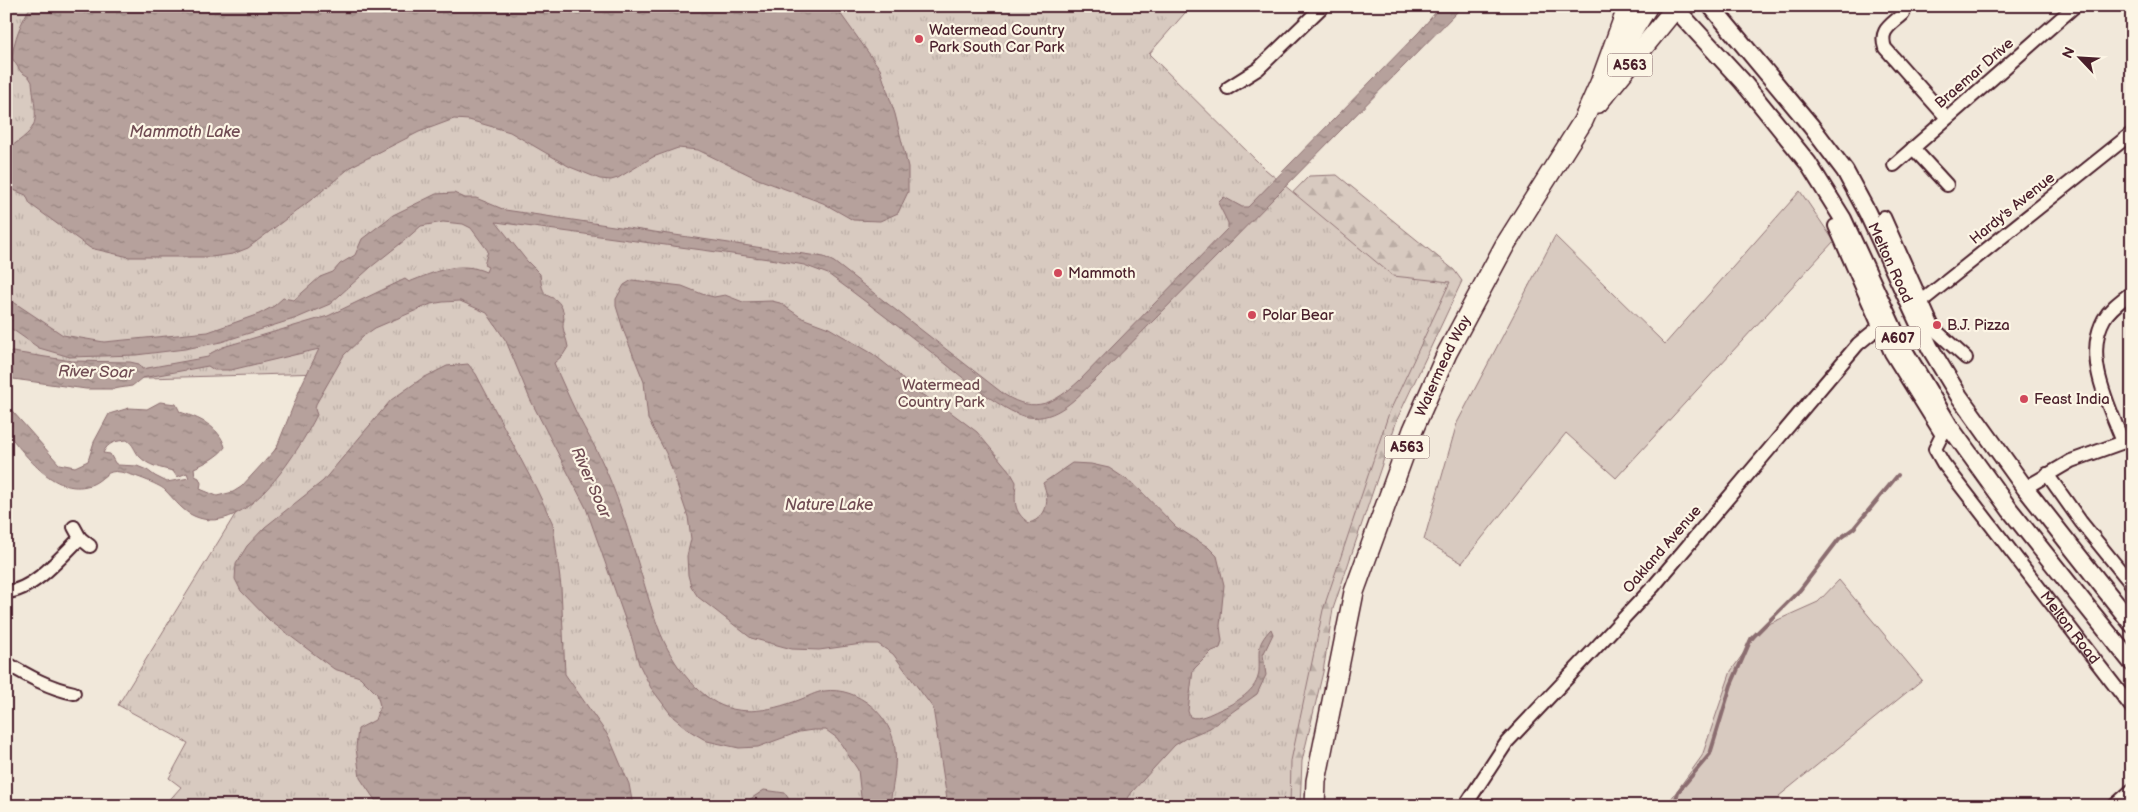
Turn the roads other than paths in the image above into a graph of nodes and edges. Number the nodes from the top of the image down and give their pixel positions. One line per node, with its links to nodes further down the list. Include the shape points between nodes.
1 (1323, 6): 9 (street, via 1258,69)
2 (1628, 6): 8 (highway, Watermead Way / A563)
3 (1648, 6): 8 (highway, Watermead Way / A563)
4 (1711, 6): 16 (main road, Melton Road / A607, via 1811,126 1845,171)
5 (2075, 6): 10 (street, Braemar Drive)
6 (1675, 7): 11 (highway, Watermead Way / A563); 18 (main road, Melton Road / A607, via 1736,73 1808,162)
7 (1903, 14): 10 (street, via 1884,32 1885,48)
8 (1600, 83): 11 (highway, Watermead Way / A563)
9 (1228, 88)
10 (1947, 118): 13 (street, Braemar Drive)
11 (1583, 121): 38 (highway, Watermead Way / A563, via 1505,245 1448,353 1413,430 1354,592 1316,781)
12 (2132, 133): 20 (street, Hardy's Avenue)
13 (1913, 148): 14 (street, Braemar Drive); 15 (street)
14 (1894, 165)
15 (1947, 185)
16 (1864, 206): 18 (main road); 20 (main road, Melton Road / A607)
17 (1884, 217): 20 (street)
18 (1839, 222): 21 (main road, Melton Road / A607)
19 (2132, 292): 24 (street, via 2104,318 2097,335 2096,354 2109,404)
20 (1916, 303): 22 (street, via 1934,329); 26 (main road, Melton Road / A607, via 1930,348)
21 (1885, 322): 23 (main road, Melton Road / A607, via 1902,347); 39 (street, Oakland Avenue, via 1858,344 1653,587 1507,742)
22 (1966, 358)
23 (1946, 431): 32 (main road, Melton Road / A607); 36 (street, Melton Road, via 1935,449 1943,463)
24 (2127, 441): 25 (street, via 2082,456)
25 (2047, 474): 26 (street); 29 (street)
26 (2025, 488): 28 (main road, Melton Road / A607)
27 (74, 527): 30 (street, via 85,542 32,583)
28 (2075, 554): 31 (main road, Melton Road / A607); 32 (main road, via 2073,564 2111,612 2111,618)
29 (2132, 585)
30 (6, 592)
31 (2132, 624)
32 (2103, 625): 34 (main road, Melton Road / A607)
33 (6, 663): 35 (street, via 36,680)
34 (2132, 663)
35 (74, 693)
36 (2132, 708)
37 (2132, 790): 40 (street)
38 (1315, 806)
39 (1465, 806)
40 (2114, 806)

